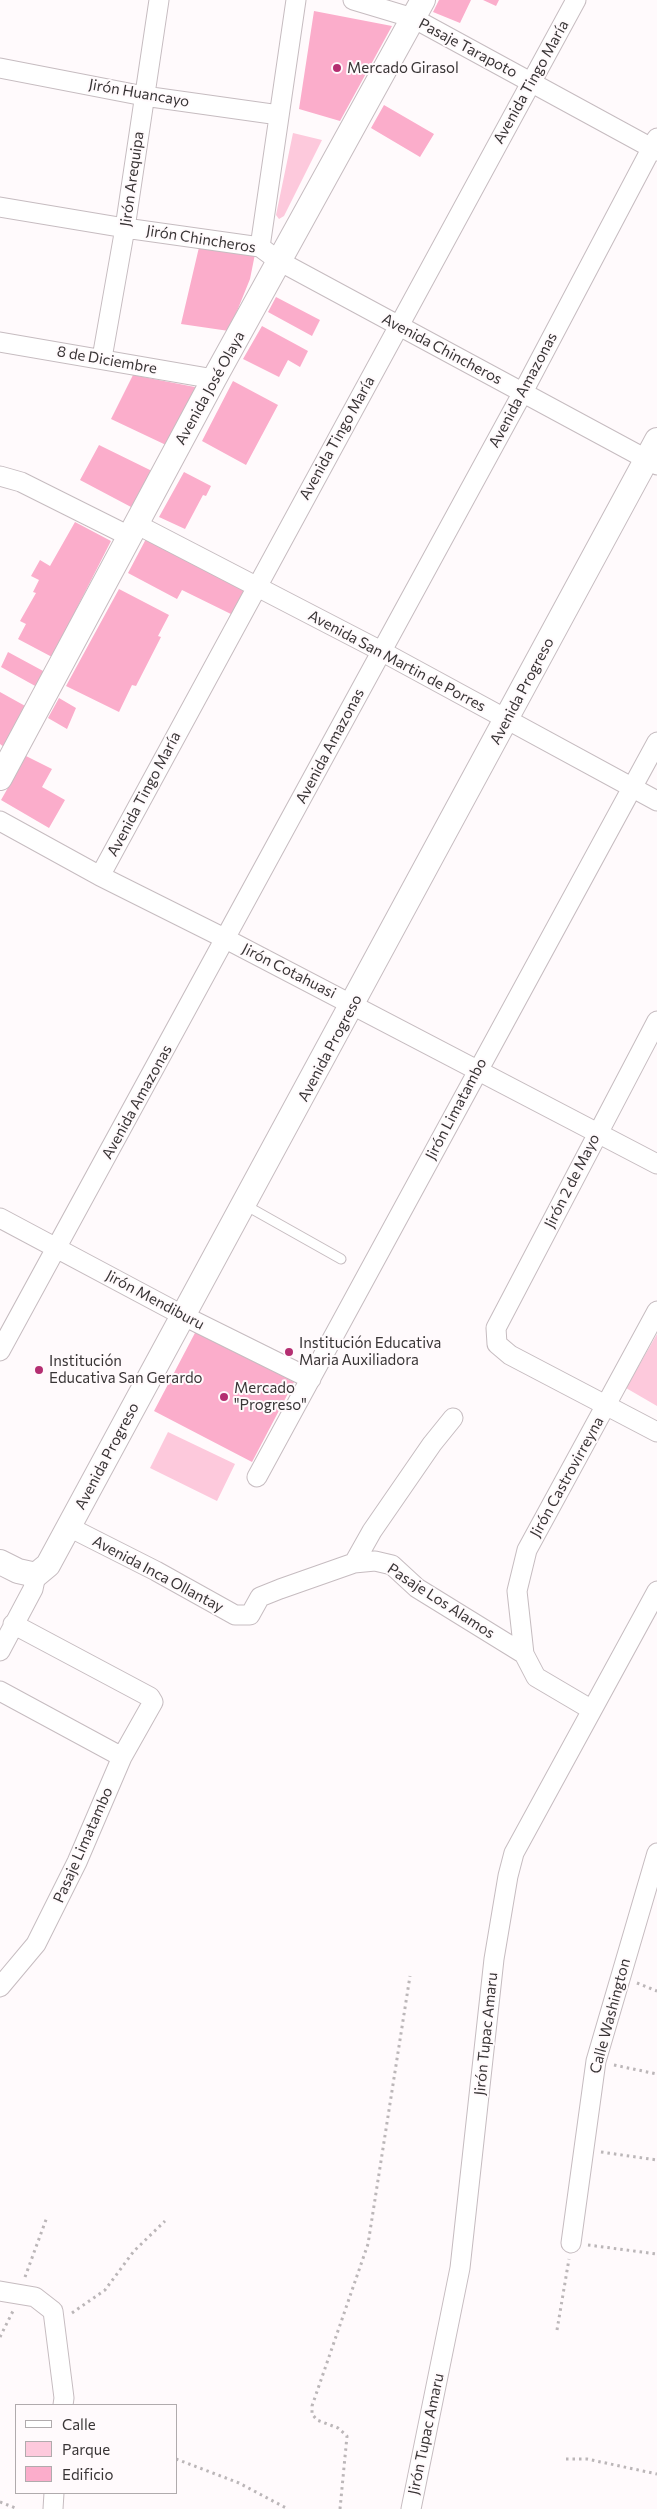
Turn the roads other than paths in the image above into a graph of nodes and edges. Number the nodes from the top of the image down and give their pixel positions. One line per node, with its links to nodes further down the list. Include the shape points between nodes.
1 (159, 0): 8 (street, Jirón Arequipa)
2 (296, 0): 9 (street)
3 (353, 0): 5 (street, Pasaje Tarapoto)
4 (576, 0): 7 (street, Avenida Tingo María)
5 (418, 9): 7 (street, Pasaje Tarapoto); 14 (street, Avenida José Olaya)
6 (0, 68): 8 (street, Jirón Huancayo)
7 (531, 82): 10 (street, Pasaje Tarapoto); 15 (street, Avenida Tingo María)
8 (144, 96): 9 (street, Jirón Huancayo); 12 (street, Jirón Arequipa)
9 (279, 115): 13 (street)
10 (655, 146): 19 (street, Avenida Amazonas)
11 (0, 207): 12 (street, Jirón Chincheros)
12 (125, 228): 13 (street, Jirón Chincheros); 17 (street, Jirón Arequipa)
13 (260, 247): 14 (street, Jirón Chincheros)
14 (279, 261): 15 (street, Avenida Chincheros); 18 (street, Avenida José Olaya)
15 (398, 326): 19 (street, Avenida Chincheros); 23 (street, Avenida Tingo María)
16 (0, 342): 17 (street, 8 de Diciembre)
17 (102, 358): 18 (street, 8 de Diciembre)
18 (214, 379): 22 (street, Avenida José Olaya)
19 (522, 392): 20 (street, Avenida Chincheros); 24 (street, Avenida Amazonas)
20 (654, 455): 25 (street, Avenida Progreso)
21 (0, 476): 22 (street, Avenida San Martin de Porres)
22 (140, 534): 23 (street, Avenida San Martin de Porres, via 236,581); 27 (street, Avenida José Olaya)
23 (249, 596): 24 (street, Avenida San Martin de Porres); 31 (street, Avenida Tingo María)
24 (381, 651): 25 (street, Avenida San Martin de Porres); 32 (street, Avenida Amazonas)
25 (507, 719): 28 (street, Avenida San Martin de Porres); 33 (street, Avenida Progreso)
26 (657, 742): 28 (street, Jirón Limatambo)
27 (0, 778)
28 (632, 788): 29 (street, Avenida San Martin de Porres); 35 (street, Jirón Limatambo)
29 (657, 801)
30 (0, 821): 31 (street, Jirón Cotahuasi)
31 (100, 876): 32 (street, Jirón Cotahuasi)
32 (226, 939): 33 (street, Jirón Cotahuasi); 40 (street, Avenida Amazonas)
33 (353, 1004): 35 (street, Jirón Cotahuasi); 38 (street, Avenida Progreso)
34 (657, 1021): 36 (street, Jirón 2 de Mayo)
35 (477, 1070): 36 (street, Jirón Cotahuasi); 45 (street, Jirón Limatambo)
36 (596, 1133): 37 (street, Jirón Cotahuasi); 46 (street, Jirón 2 de Mayo, via 496,1328 497,1344 510,1355)
37 (657, 1164)
38 (245, 1205): 41 (lane); 43 (street, Avenida Progreso)
39 (0, 1218): 40 (street, Jirón Mendiburu)
40 (56, 1248): 43 (street, Jirón Mendiburu); 44 (street, Avenida Amazonas)
41 (341, 1259)
42 (657, 1311): 46 (street, Jirón Castrovirreyna)
43 (182, 1315): 45 (street, Jirón Mendiburu); 50 (street, Avenida Progreso)
44 (0, 1351)
45 (312, 1379): 49 (street, Jirón Limatambo)
46 (606, 1406): 48 (street); 58 (street, Jirón Castrovirreyna, via 527,1550 517,1591)
47 (454, 1418): 52 (street, via 416,1467)
48 (657, 1432)
49 (257, 1477)
50 (68, 1527): 53 (street, Avenida Progreso, via 48,1565); 55 (street, Avenida Inca Ollantay, via 235,1615)
51 (0, 1562): 53 (street, via 18,1571)
52 (354, 1563): 55 (street, Pasaje Los Alamos, via 260,1598); 58 (street, Pasaje Los Alamos, via 374,1561 392,1565 418,1588)
53 (36, 1574): 56 (street, Avenida Progreso, via 33,1589)
54 (657, 1591): 60 (street, Jirón Tupac Amaru)
55 (250, 1615)
56 (13, 1624): 57 (street, Avenida Progreso); 61 (street, Pasaje Limatambo, via 150,1698 153,1702)
57 (0, 1651)
58 (524, 1654): 60 (street, via 536,1677)
59 (0, 1691): 61 (street)
60 (592, 1710): 69 (street, Jirón Tupac Amaru, via 514,1853 508,1876 494,1959 460,2268)
61 (122, 1757): 63 (street, Pasaje Limatambo, via 36,1944)
62 (657, 1853): 64 (street, Calle Washington, via 596,2062)
63 (0, 1987)
64 (571, 2243)
65 (0, 2291): 66 (street, via 35,2297 52,2311)
66 (63, 2404)
67 (54, 2494): 68 (street)
68 (53, 2509)
69 (411, 2509)

